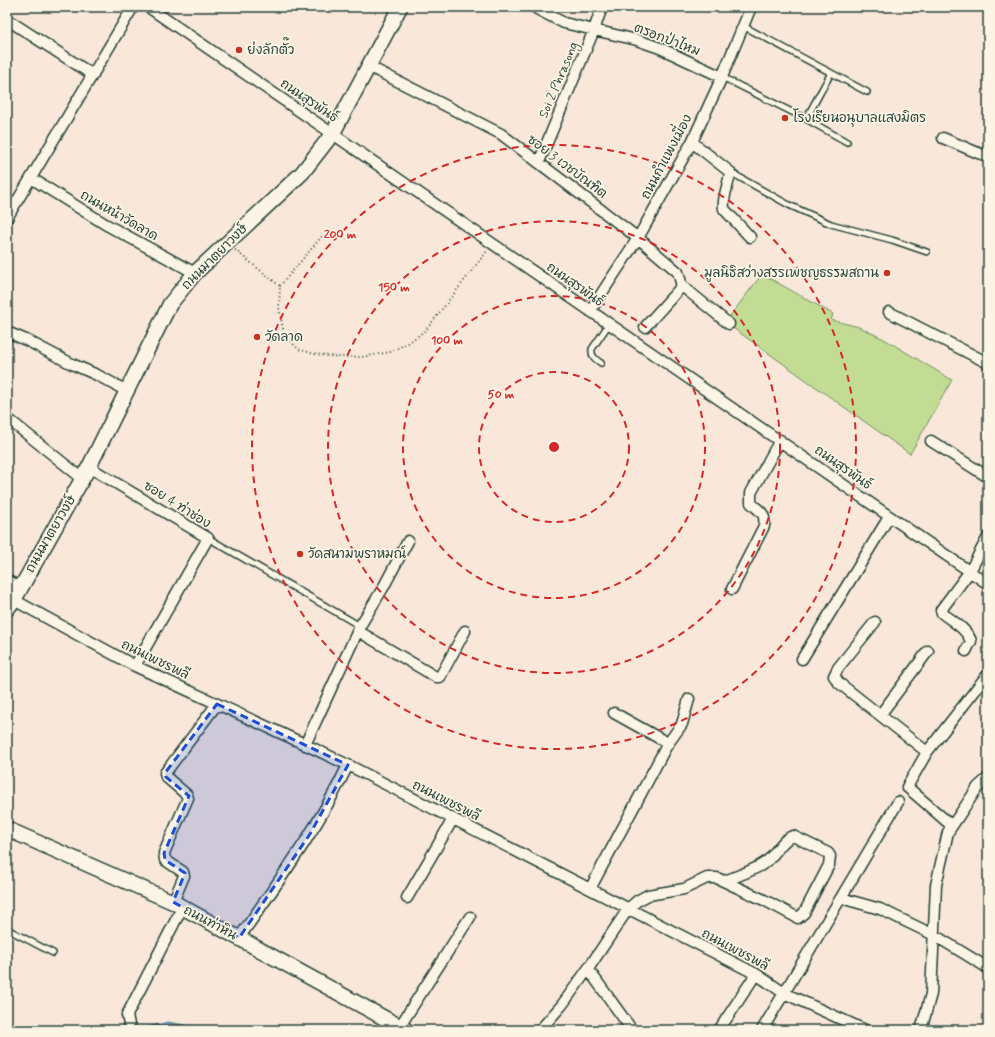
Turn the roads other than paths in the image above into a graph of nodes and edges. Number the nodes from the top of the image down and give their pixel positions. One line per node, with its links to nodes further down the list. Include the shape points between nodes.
1 (133, 7): 12 (street)
2 (148, 7): 16 (street, ถนนสุรพันธ์)
3 (400, 7): 10 (street, ถนนมาตยาวงษ์)
4 (535, 7): 9 (street, ตรอกป่าไหม, via 564,23)
5 (602, 7): 9 (street, Soi 2 Phrasong)
6 (751, 7): 8 (street, ถนนกำแพงเมี่อง)
7 (10, 22): 12 (street)
8 (743, 26): 11 (lane); 13 (street, ถนนกำแพงเมี่อง)
9 (594, 30): 13 (street, ตรอกป่าไหม, via 660,48); 21 (street, Soi 2 Phrasong)
10 (368, 66): 16 (street, ถนนมาตยาวงษ์); 21 (street, ซอย 3 เวชบัณฑิต, via 501,134)
11 (831, 73): 14 (lane); 15 (lane)
12 (93, 75): 23 (street)
13 (722, 77): 15 (lane); 18 (street, ถนนกำแพงเมี่อง)
14 (867, 92)
15 (806, 119): 19 (lane)
16 (333, 133): 28 (street, ถนนมาตยาวงษ์, via 302,173); 30 (street, ถนนสุรพันธ์)
17 (943, 138): 20 (street)
18 (692, 142): 22 (street); 26 (street, ถนนกำแพงเมี่อง)
19 (847, 142)
20 (988, 156)
21 (539, 162): 26 (street, ซอย 3 เวชบัณฑิต)
22 (730, 172): 25 (street, via 724,209); 27 (lane, via 789,205 831,224)
23 (30, 178): 24 (street); 28 (street, ถนนหน้าวัดลาด, via 105,224)
24 (7, 218)
25 (750, 237)
26 (638, 238): 29 (street, ซอย 3 เวชบัณฑิต, via 678,272); 30 (street, ถนนกำแพงเมี่อง)
27 (927, 252)
28 (195, 274): 38 (street, ถนนมาตยาวงษ์, via 170,304)
29 (682, 286): 33 (street); 34 (street)
30 (590, 311): 32 (street, ถนนสุรพันธ์)
31 (889, 312): 37 (street)
32 (609, 324): 36 (lane, via 592,349 594,359); 40 (street, ถนนสุรพันธ์)
33 (729, 324)
34 (645, 327)
35 (7, 332): 38 (street)
36 (601, 363)
37 (988, 363)
38 (127, 390): 42 (street, ถนนมาตยาวงษ์)
39 (7, 418): 42 (street, ซอย 4 ท่าช่อง)
40 (780, 440): 44 (street, ถนนสุรพันธ์); 51 (street, via 751,493 751,503 764,516 764,526)
41 (931, 441): 43 (street)
42 (86, 473): 46 (street, ซอย 4 ท่าช่อง); 52 (street, ถนนมาตยาวงษ์)
43 (988, 478)
44 (889, 517): 48 (street, ถนนสุรพันธ์); 58 (street)
45 (988, 537): 48 (street)
46 (208, 538): 54 (lane); 59 (street, ซอย 4 ท่าช่อง)
47 (408, 540): 54 (street)
48 (970, 571): 50 (street, ถนนสุรพันธ์); 57 (street, via 941,610 969,637 971,641)
49 (7, 580): 52 (street, ถนนเพชรพลี)
50 (988, 584)
51 (732, 589)
52 (14, 599): 59 (street, ถนนเพชรพลี)
53 (875, 622): 64 (street, via 834,676 839,683)
54 (359, 628): 55 (street, via 436,677 440,677); 65 (street)
55 (465, 631)
56 (928, 651): 64 (street)
57 (966, 652)
58 (802, 659)
59 (135, 666): 62 (street, ถนนเพชรพลี)
60 (986, 680): 67 (street)
61 (689, 699): 66 (street, via 682,724)
62 (218, 704): 65 (street, ถนนเพชรพลี); 78 (street, via 165,773 188,798 164,853 165,860 183,872 184,876)
63 (614, 713): 66 (street)
64 (880, 715): 67 (street)
65 (305, 745): 68 (street, ถนนเพชรพลี)
66 (668, 745): 75 (street)
67 (927, 752): 72 (street, via 907,787)
68 (348, 765): 71 (street, ถนนเพชรพลี); 83 (street, via 310,834)
69 (988, 778): 72 (street, via 978,787)
70 (898, 802): 77 (street)
71 (453, 819): 75 (street, ถนนเพชรพลี); 76 (street)
72 (952, 826): 82 (street, via 948,832 936,885)
73 (7, 829): 78 (street, ถนนท่าหิน)
74 (725, 881): 74 (street, via 798,918 804,913 829,865 830,856 793,836 786,839 773,855 758,867); 79 (street, via 707,878 684,889 648,895)
75 (590, 889): 79 (street, ถนนเพชรพลี)
76 (407, 898)
77 (841, 898): 82 (street, via 875,906); 88 (street)
78 (177, 905): 83 (street, ถนนท่าหิน); 90 (street, via 127,1015)
79 (628, 909): 86 (street); 87 (street, ถนนเพชรพลี)
80 (470, 917): 89 (street)
81 (7, 929): 84 (lane)
82 (934, 935): 85 (street); 96 (street, via 930,994)
83 (239, 938): 89 (street, ถนนท่าหิน)
84 (53, 953)
85 (988, 968)
86 (588, 969): 91 (street); 92 (street)
87 (756, 974): 88 (street, ถนนเพชรพลี); 93 (street)
88 (784, 993): 94 (street); 95 (street, ถนนเพชรพลี)
89 (403, 1028)
90 (130, 1030)
91 (540, 1030)
92 (632, 1030)
93 (719, 1030)
94 (762, 1030)
95 (865, 1030)
96 (921, 1030)

